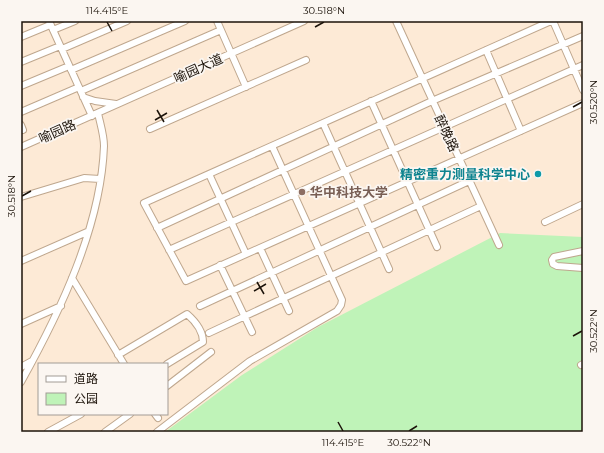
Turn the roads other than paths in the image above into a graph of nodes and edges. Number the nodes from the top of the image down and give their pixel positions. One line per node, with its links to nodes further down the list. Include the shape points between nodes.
1 (75, 21): 8 (street)
2 (127, 21): 13 (street)
3 (185, 21): 19 (street)
4 (217, 21): 9 (street)
5 (304, 21): 15 (street, 喻园大道)
6 (396, 21): 22 (street, 醉晚路)
7 (552, 21): 12 (street); 14 (street)
8 (51, 25): 11 (street); 13 (street)
9 (221, 30): 15 (street); 26 (street)
10 (583, 36): 12 (street)
11 (21, 37)
12 (563, 45): 20 (street); 21 (street)
13 (61, 48): 17 (street); 19 (street)
14 (486, 50): 21 (street); 22 (street)
15 (231, 54): 24 (street); 31 (street, 喻园大道)
16 (306, 60): 24 (street)
17 (21, 62)
18 (583, 65): 20 (street)
19 (70, 68): 23 (street); 26 (street)
20 (574, 69): 25 (street); 27 (street)
21 (496, 73): 27 (street); 28 (street)
22 (422, 79): 28 (street, 醉晚路); 29 (street)
23 (21, 86)
24 (246, 86): 37 (street)
25 (583, 90)
26 (81, 92): 31 (street, via 95,101); 32 (street); 33 (street)
27 (507, 99): 36 (street); 38 (street)
28 (432, 101): 35 (street); 36 (street, 醉晚路)
29 (371, 102): 34 (street); 35 (street)
30 (583, 103): 38 (street)
31 (118, 104): 33 (street, 喻园大道)
32 (21, 112)
33 (95, 114): 41 (street, 喻园路); 47 (street, via 104,144)
34 (323, 123): 39 (street); 40 (street)
35 (382, 124): 40 (street); 42 (street)
36 (444, 126): 42 (street); 43 (street, 醉晚路)
37 (150, 129)
38 (521, 131): 43 (street)
39 (272, 146): 44 (street); 46 (street)
40 (333, 146): 44 (street); 45 (street)
41 (21, 147)
42 (393, 149): 45 (street); 49 (street)
43 (459, 159): 48 (street, 醉晚路); 49 (street)
44 (283, 169): 50 (street); 52 (street)
45 (345, 171): 50 (street); 53 (street)
46 (209, 174): 52 (street); 61 (street, via 144,203)
47 (100, 179): 51 (street, via 84,178); 63 (street)
48 (469, 181): 54 (street); 56 (street, 醉晚路)
49 (408, 182): 53 (street); 54 (street)
50 (294, 194): 57 (street); 59 (street)
51 (21, 197)
52 (220, 198): 57 (street); 61 (street)
53 (359, 203): 59 (street); 60 (street)
54 (418, 204): 60 (street); 62 (street)
55 (583, 204): 58 (street)
56 (481, 206): 62 (street); 64 (street, 醉晚路)
57 (231, 222): 67 (street); 71 (street)
58 (545, 222)
59 (308, 226): 65 (street); 68 (street)
60 (370, 227): 68 (street); 70 (street)
61 (157, 228): 67 (street)
62 (430, 230): 66 (street); 70 (street)
63 (87, 232): 72 (street); 78 (street)
64 (499, 245)
65 (260, 248): 71 (street); 76 (street)
66 (437, 248)
67 (169, 250): 73 (street, via 186,281)
68 (319, 250): 76 (street); 77 (street)
69 (583, 251): 74 (street, via 554,257 552,260 556,266)
70 (381, 252): 75 (street); 77 (street)
71 (246, 254): 73 (street)
72 (21, 261)
73 (220, 266): 79 (street)
74 (583, 268)
75 (389, 269)
76 (272, 273): 79 (street); 80 (street)
77 (331, 276): 80 (street); 100 (street, via 342,300 337,311 250,361)
78 (72, 278): 81 (street); 89 (street)
79 (232, 291): 82 (street); 84 (street)
80 (283, 298): 83 (street); 84 (street)
81 (61, 306): 85 (street); 90 (street)
82 (200, 306)
83 (289, 311)
84 (244, 316): 86 (street); 87 (street)
85 (21, 324)
86 (252, 332)
87 (209, 333)
88 (211, 352): 95 (street)
89 (118, 355): 91 (street); 92 (street, via 187,314 203,335 203,342)
90 (32, 361): 93 (street); 94 (street)
91 (123, 363)
92 (168, 363)
93 (21, 367)
94 (21, 382)
95 (168, 385)
96 (79, 415): 98 (street)
97 (129, 415): 99 (street)
98 (48, 432)
99 (105, 432)
100 (158, 432)

